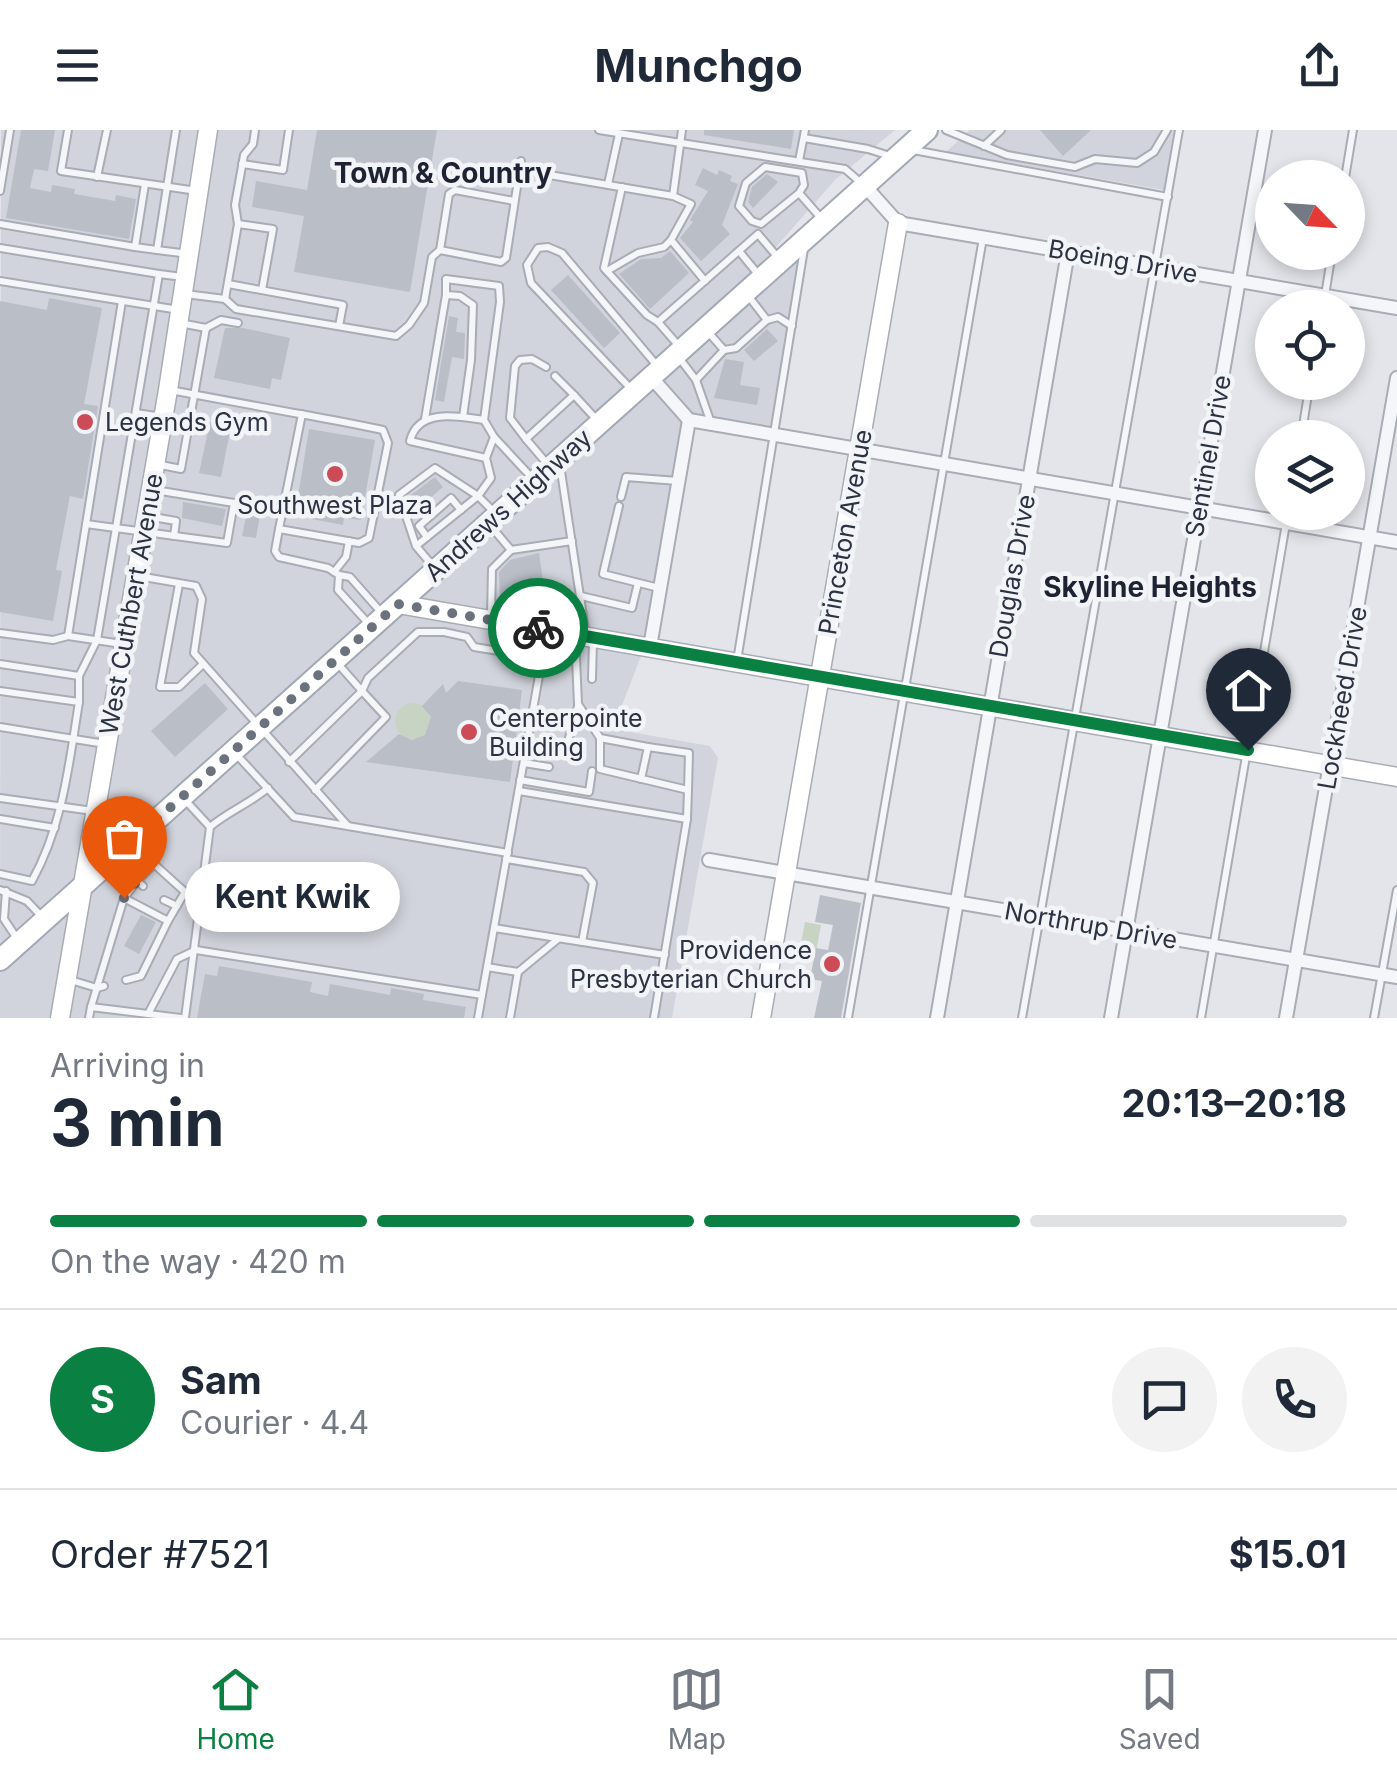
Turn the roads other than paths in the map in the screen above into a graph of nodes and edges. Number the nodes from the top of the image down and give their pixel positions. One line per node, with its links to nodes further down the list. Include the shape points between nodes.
1 (10, 130): 31 (lane)
2 (68, 130): 25 (lane, via 61,171)
3 (107, 130): 25 (lane)
4 (176, 130): 29 (lane)
5 (208, 130): 32 (street, West Cuthbert Avenue)
6 (255, 130): 24 (lane)
7 (290, 130): 24 (lane, via 282,170)
8 (600, 130): 17 (lane)
9 (682, 130): 19 (lane)
10 (927, 130): 21 (main road, Andrews Highway)
11 (946, 130): 20 (lane)
12 (1001, 130): 20 (lane)
13 (1179, 130): 35 (lane)
14 (1264, 130): 57 (street, Sentinel Drive)
15 (1352, 130): 22 (lane)
16 (1167, 132): 20 (lane, via 1137,163 1095,159 1075,167)
17 (619, 134): 19 (lane); 27 (lane)
18 (804, 134): 21 (lane); 23 (lane)
19 (680, 144): 23 (lane); 34 (lane)
20 (984, 146)
21 (901, 153): 28 (main road, Andrews Highway); 35 (lane)
22 (1348, 160)
23 (799, 161): 28 (lane, via 845,169)
24 (242, 164): 40 (lane)
25 (97, 177): 26 (lane)
26 (146, 184): 29 (lane); 44 (lane)
27 (608, 184): 30 (lane); 36 (lane, via 520,165)
28 (865, 186): 37 (main road, Andrews Highway); 38 (street)
29 (167, 187): 32 (lane); 46 (lane)
30 (622, 187): 34 (lane); 53 (lane)
31 (0, 191)
32 (198, 191): 50 (street, West Cuthbert Avenue)
33 (799, 193): 33 (lane, via 761,224 739,206 746,183 766,167 805,178); 37 (lane)
34 (673, 196): 43 (lane, via 691,204)
35 (1168, 197): 52 (lane)
36 (514, 201): 47 (lane, via 455,190); 47 (lane, via 501,262)
37 (824, 222): 41 (main road, Andrews Highway)
38 (898, 223): 42 (street, Boeing Drive); 99 (street, Princeton Avenue)
39 (0, 224): 44 (lane)
40 (238, 224): 58 (lane); 60 (lane, via 274,229)
41 (806, 238): 51 (main road, Andrews Highway); 73 (lane)
42 (983, 238): 49 (street, Boeing Drive); 102 (lane)
43 (671, 240): 53 (lane); 56 (lane)
44 (135, 247): 46 (lane)
45 (0, 248): 54 (lane)
46 (157, 250): 50 (lane)
47 (440, 250): 72 (lane, via 432,258 424,302 396,336)
48 (739, 251): 51 (lane, via 758,234); 56 (lane); 59 (lane)
49 (1068, 252): 52 (street, Boeing Drive); 104 (street, Douglas Drive)
50 (188, 254): 65 (street, West Cuthbert Avenue)
51 (781, 261): 59 (main road, Andrews Highway)
52 (1156, 267): 57 (street, Boeing Drive); 107 (lane)
53 (607, 271): 70 (lane)
54 (160, 274): 65 (lane); 67 (lane)
55 (0, 281): 64 (lane)
56 (705, 281): 70 (lane)
57 (1238, 281): 61 (street, Boeing Drive); 109 (street, Sentinel Drive)
58 (228, 284): 60 (lane); 63 (lane)
59 (754, 285): 69 (lane); 75 (main road, Andrews Highway)
60 (262, 290): 72 (lane, via 344,306)
61 (1275, 290)
62 (446, 295): 89 (lane, via 473,304); 91 (lane); 92 (lane, via 446,280 499,286)
63 (225, 300): 65 (lane); 72 (lane, via 236,309)
64 (122, 301): 67 (lane); 113 (lane)
65 (182, 301): 67 (lane); 74 (lane); 83 (street, West Cuthbert Avenue)
66 (1365, 305): 68 (street, Boeing Drive)
67 (154, 306): 87 (lane)
68 (1397, 308)
69 (767, 320): 73 (lane, via 778,317); 76 (lane, via 736,348)
70 (658, 322): 77 (lane)
71 (238, 323): 74 (lane, via 220,320)
72 (339, 326)
73 (792, 326): 96 (lane)
74 (206, 328): 85 (lane)
75 (706, 328): 76 (lane); 77 (main road, Andrews Highway)
76 (724, 350): 82 (lane)
77 (679, 352): 79 (main road, Andrews Highway); 82 (lane)
78 (546, 367): 98 (lane, via 532,359 515,366 510,418)
79 (655, 373): 84 (main road, Andrews Highway); 84 (lane, via 562,252 538,248 527,265 531,283); 93 (street)
80 (555, 376): 86 (lane)
81 (1397, 378): 121 (street, Lockheed Drive)
82 (696, 380): 95 (lane)
83 (168, 390): 85 (lane); 90 (street, West Cuthbert Avenue)
84 (634, 392): 94 (main road, Andrews Highway)
85 (195, 395): 88 (lane); 101 (lane, via 181,469)
86 (574, 395): 94 (lane); 98 (lane)
87 (136, 413): 90 (lane); 115 (lane)
88 (302, 414): 116 (lane); 122 (lane, via 384,430 388,443 369,538)
89 (463, 417): 91 (lane); 92 (lane)
90 (163, 418): 101 (street, West Cuthbert Avenue)
91 (426, 418): 100 (lane, via 410,441)
92 (484, 420): 97 (lane)
93 (689, 420): 95 (street); 105 (street)
94 (600, 423): 103 (main road, Andrews Highway)
95 (711, 424): 96 (street)
96 (774, 435): 99 (street); 145 (lane)
97 (494, 437): 100 (lane); 103 (lane)
98 (526, 439): 103 (lane)
99 (859, 450): 102 (street); 149 (street, Princeton Avenue)
100 (486, 458): 108 (lane, via 490,478)
101 (155, 464): 106 (street, West Cuthbert Avenue)
102 (945, 464): 104 (street); 153 (lane)
103 (548, 469): 112 (main road, Andrews Highway); 123 (lane)
104 (1029, 478): 107 (street); 156 (street, Douglas Drive)
105 (678, 481): 130 (lane, via 626,477 604,574); 132 (street)
106 (151, 489): 114 (street, West Cuthbert Avenue); 119 (lane, via 234,503 227,543)
107 (1116, 494): 109 (street); 157 (lane)
108 (478, 496): 110 (lane); 112 (lane); 125 (lane, via 435,468 400,496)
109 (1199, 508): 111 (street); 160 (street, Sentinel Drive)
110 (460, 510): 120 (lane); 120 (lane, via 451,498 419,526)
111 (1255, 514)
112 (493, 519): 126 (lane); 127 (main road, Andrews Highway)
113 (86, 524): 115 (lane); 138 (lane)
114 (145, 524): 115 (lane); 119 (lane); 119 (lane, via 176,521); 129 (street, West Cuthbert Avenue)
115 (116, 528): 140 (lane)
116 (279, 528): 122 (lane); 128 (lane, via 279,557)
117 (1285, 530): 166 (lane)
118 (1337, 530): 121 (street)
119 (174, 536)
120 (427, 537): 125 (lane)
121 (1370, 538): 124 (street); 170 (street, Lockheed Drive)
122 (349, 541): 128 (lane)
123 (572, 541): 126 (lane); 133 (lane)
124 (1397, 542)
125 (416, 546): 127 (lane)
126 (511, 550): 135 (lane, via 492,569)
127 (436, 570): 134 (main road, Andrews Highway)
128 (336, 573): 134 (lane, via 350,577); 134 (lane, via 338,590)
129 (136, 576): 131 (lane); 141 (street, West Cuthbert Avenue)
130 (638, 583): 132 (lane); 133 (lane, via 632,608)
131 (180, 584): 147 (lane, via 196,586 202,599 194,653); 147 (lane, via 160,687 179,687)
132 (660, 588): 142 (street)
133 (580, 596): 139 (lane)
134 (384, 616): 135 (street); 144 (main road, Andrews Highway)
135 (491, 620): 136 (street)
136 (548, 630): 139 (street); 143 (lane)
137 (0, 633): 138 (lane)
138 (68, 636): 140 (lane)
139 (585, 636): 142 (street); 150 (lane); 155 (lane)
140 (97, 640): 141 (lane); 148 (lane)
141 (124, 644): 163 (street, West Cuthbert Avenue)
142 (650, 648): 145 (street)
143 (542, 658): 152 (lane, via 474,647 467,636 418,632); 169 (lane)
144 (335, 660): 152 (lane); 159 (main road, Andrews Highway)
145 (737, 662): 149 (street)
146 (0, 664): 148 (lane)
147 (203, 664): 159 (lane)
148 (79, 676): 154 (lane)
149 (820, 676): 153 (street); 192 (street, Princeton Avenue)
150 (592, 679)
151 (0, 691): 154 (lane)
152 (362, 691): 168 (lane); 177 (lane, via 386,716)
153 (905, 691): 156 (street); 196 (lane)
154 (79, 702): 162 (lane)
155 (578, 704): 161 (lane); 164 (lane)
156 (990, 706): 157 (street); 201 (street, Douglas Drive)
157 (1074, 720): 160 (street); 203 (lane)
158 (0, 727): 162 (lane)
159 (258, 728): 167 (main road, Andrews Highway); 168 (lane)
160 (1160, 735): 166 (street); 208 (street, Sentinel Drive)
161 (600, 738): 165 (lane); 172 (lane)
162 (73, 739): 163 (lane); 182 (lane)
163 (106, 744): 183 (street, West Cuthbert Avenue)
164 (567, 745)
165 (648, 747): 174 (lane); 179 (lane, via 689,753)
166 (1248, 750): 170 (street); 212 (lane)
167 (233, 751): 176 (lane); 180 (main road, Andrews Highway)
168 (289, 762): 177 (lane)
169 (524, 763): 171 (lane); 175 (lane)
170 (1330, 765): 173 (street); 216 (street, Lockheed Drive)
171 (548, 767)
172 (592, 771): 174 (lane); 175 (lane, via 588,792)
173 (1397, 777)
174 (641, 779): 179 (lane)
175 (520, 780): 178 (lane)
176 (268, 788): 186 (lane); 187 (lane, via 294,816)
177 (315, 790): 187 (lane)
178 (518, 790): 185 (lane); 190 (lane)
179 (688, 790): 185 (lane)
180 (182, 797): 186 (lane); 189 (main road, Andrews Highway)
181 (0, 798): 182 (lane)
182 (62, 807): 183 (lane); 188 (lane)
183 (94, 812): 195 (street, West Cuthbert Avenue)
184 (0, 819): 188 (lane)
185 (687, 820): 214 (lane)
186 (210, 826): 213 (lane)
187 (348, 826): 190 (lane)
188 (56, 828): 193 (lane, via 32,881)
189 (117, 855): 194 (lane); 195 (main road, Andrews Highway)
190 (507, 856): 207 (lane); 211 (lane, via 591,877)
191 (709, 860): 192 (street, Northrup Drive)
192 (786, 872): 196 (street, Northrup Drive); 233 (street, Princeton Avenue)
193 (0, 874)
194 (140, 884): 199 (lane); 202 (lane, via 154,864 185,892)
195 (82, 887): 205 (main road, Andrews Highway); 221 (street, West Cuthbert Avenue)
196 (870, 887): 201 (street, Northrup Drive); 234 (lane)
197 (3, 890): 204 (lane); 205 (lane)
198 (1397, 890): 219 (lane)
199 (124, 898): 206 (lane); 223 (lane)
200 (164, 900): 202 (lane)
201 (956, 902): 203 (street, Northrup Drive); 235 (street, Douglas Drive)
202 (177, 906): 206 (lane)
203 (1039, 916): 208 (street, Northrup Drive); 236 (lane)
204 (2, 920): 210 (lane)
205 (45, 920): 210 (main road, Andrews Highway)
206 (168, 921): 222 (lane, via 141,976)
207 (494, 928): 209 (lane); 217 (lane)
208 (1126, 931): 212 (street, Northrup Drive); 237 (street, Sentinel Drive)
209 (558, 938): 211 (lane); 218 (lane)
210 (20, 942): 215 (main road, Andrews Highway)
211 (582, 942): 214 (lane)
212 (1214, 946): 216 (street, Northrup Drive); 238 (lane)
213 (196, 950): 224 (lane); 226 (lane, via 176,959); 229 (lane)
214 (664, 956): 232 (lane)
215 (0, 960)
216 (1296, 960): 219 (street, Northrup Drive); 239 (street, Lockheed Drive)
217 (487, 967): 218 (lane); 224 (lane)
218 (518, 972): 231 (lane)
219 (1382, 975): 220 (street, Northrup Drive); 240 (lane)
220 (1397, 977)
221 (66, 979): 223 (lane); 227 (street, West Cuthbert Avenue)
222 (126, 980)
223 (101, 987): 225 (lane)
224 (482, 995): 230 (lane)
225 (91, 1007): 226 (lane); 228 (lane)
226 (148, 1014): 229 (lane)
227 (60, 1018)
228 (89, 1018)
229 (183, 1018)
230 (478, 1018)
231 (510, 1018)
232 (654, 1018)
233 (761, 1018)
234 (848, 1018)
235 (937, 1018)
236 (1022, 1018)
237 (1111, 1018)
238 (1201, 1018)
239 (1286, 1018)
240 (1374, 1018)

